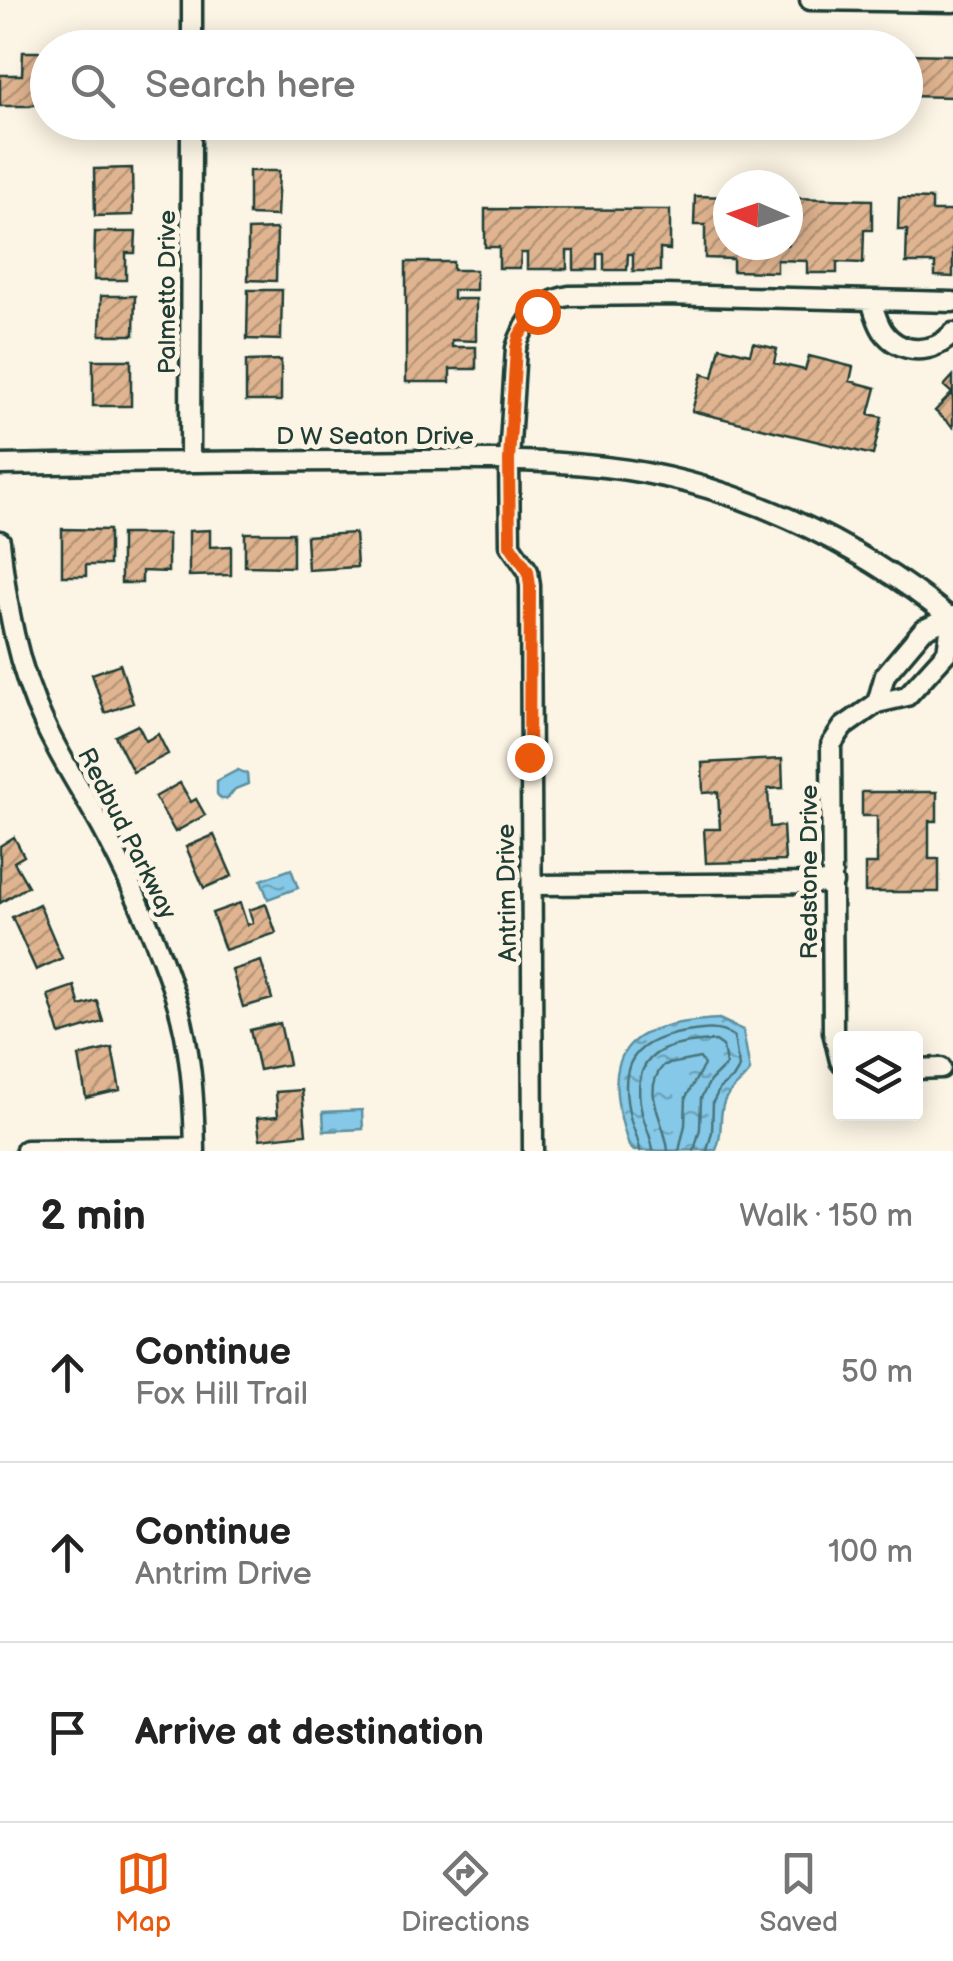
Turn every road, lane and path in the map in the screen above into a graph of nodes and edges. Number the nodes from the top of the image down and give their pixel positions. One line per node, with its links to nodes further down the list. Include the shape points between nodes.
1 (192, 0): 4 (street)
2 (810, 0): 3 (street)
3 (953, 2)
4 (192, 30)
5 (191, 140): 10 (street, Palmetto Drive)
6 (871, 300): 7 (street, Antrim Drive); 8 (street, via 880,328 906,348 935,348); 9 (street, Antrim Drive, via 557,298 528,320 516,348)
7 (953, 302)
8 (953, 334)
9 (509, 460): 10 (street, D W Seaton Drive); 13 (street, D W Seaton Drive, via 654,475 747,502 813,528); 16 (street, Antrim Drive, via 510,545 530,586)
10 (190, 461): 11 (street, D W Seaton Drive)
11 (0, 465)
12 (0, 541): 20 (street, Redbud Parkway, via 7,608 27,682 108,838 175,995 191,1076)
13 (952, 618): 14 (street, Redstone Drive, via 923,630 884,676); 14 (street, Redstone Drive, via 947,652 907,696)
14 (877, 704): 15 (street, Redstone Drive, via 843,727 832,745)
15 (834, 882): 16 (street); 17 (street, Redstone Drive)
16 (532, 885): 22 (street, Antrim Drive)
17 (834, 1031)
18 (941, 1068): 19 (street)
19 (923, 1069)
20 (195, 1149): 21 (street)
21 (26, 1150)
22 (532, 1151)

